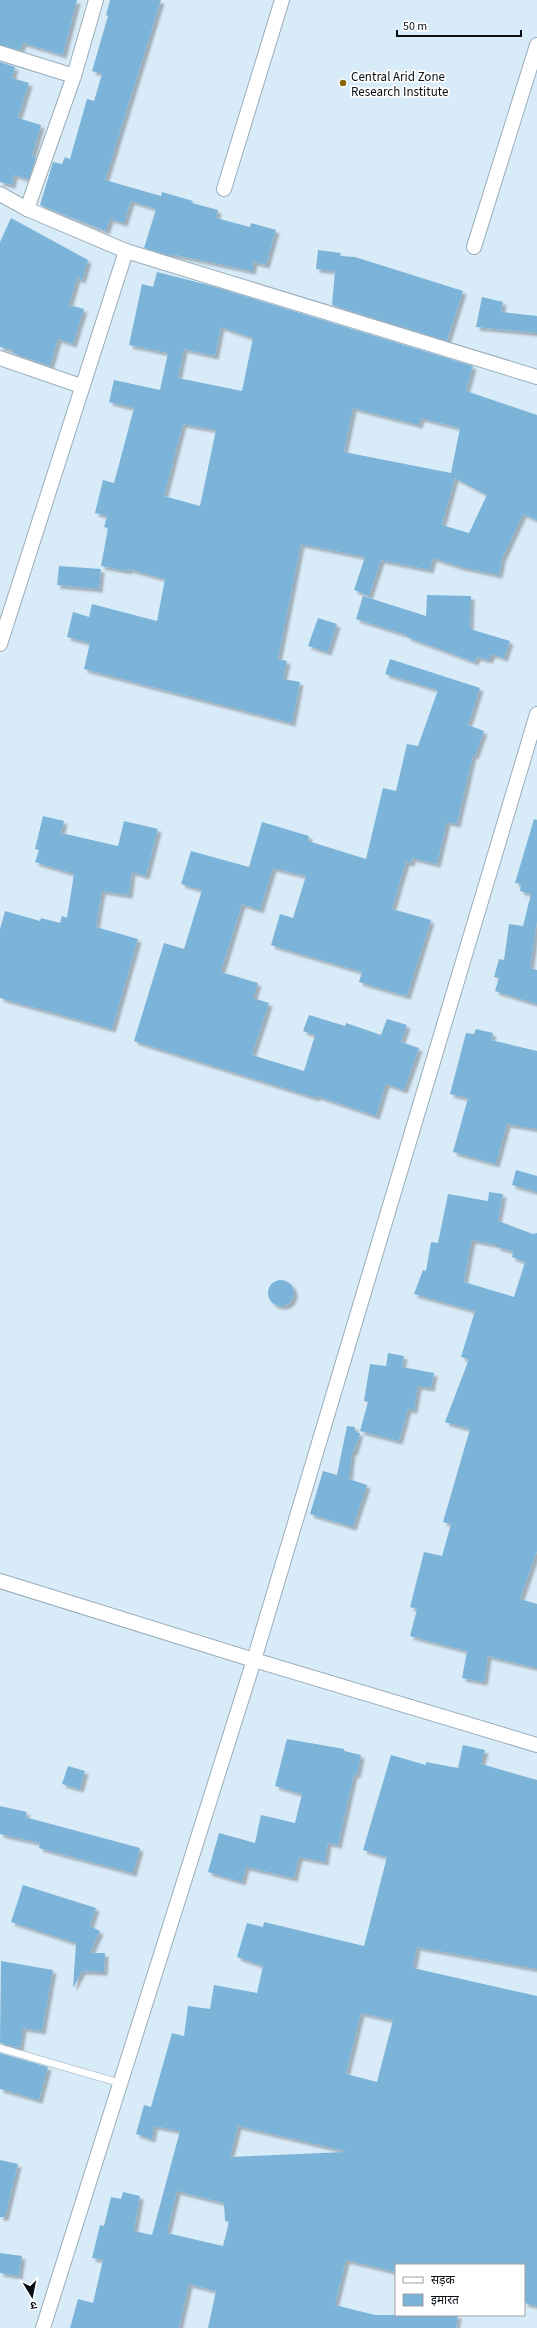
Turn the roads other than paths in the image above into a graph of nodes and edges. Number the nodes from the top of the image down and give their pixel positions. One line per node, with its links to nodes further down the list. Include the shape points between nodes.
1 (96, 0): 5 (street)
2 (282, 0): 6 (street)
3 (537, 45): 9 (street)
4 (0, 53): 5 (street)
5 (74, 76): 8 (street)
6 (224, 189)
7 (0, 194): 8 (street)
8 (27, 209): 10 (street)
9 (474, 247)
10 (126, 251): 12 (street); 13 (street)
11 (0, 358): 13 (street)
12 (537, 377)
13 (81, 386): 14 (street)
14 (0, 644)
15 (537, 714): 17 (street)
16 (0, 1582): 17 (street)
17 (254, 1660): 18 (street); 20 (street)
18 (537, 1745)
19 (0, 2048): 20 (lane)
20 (120, 2083): 21 (street)
21 (43, 2328)

